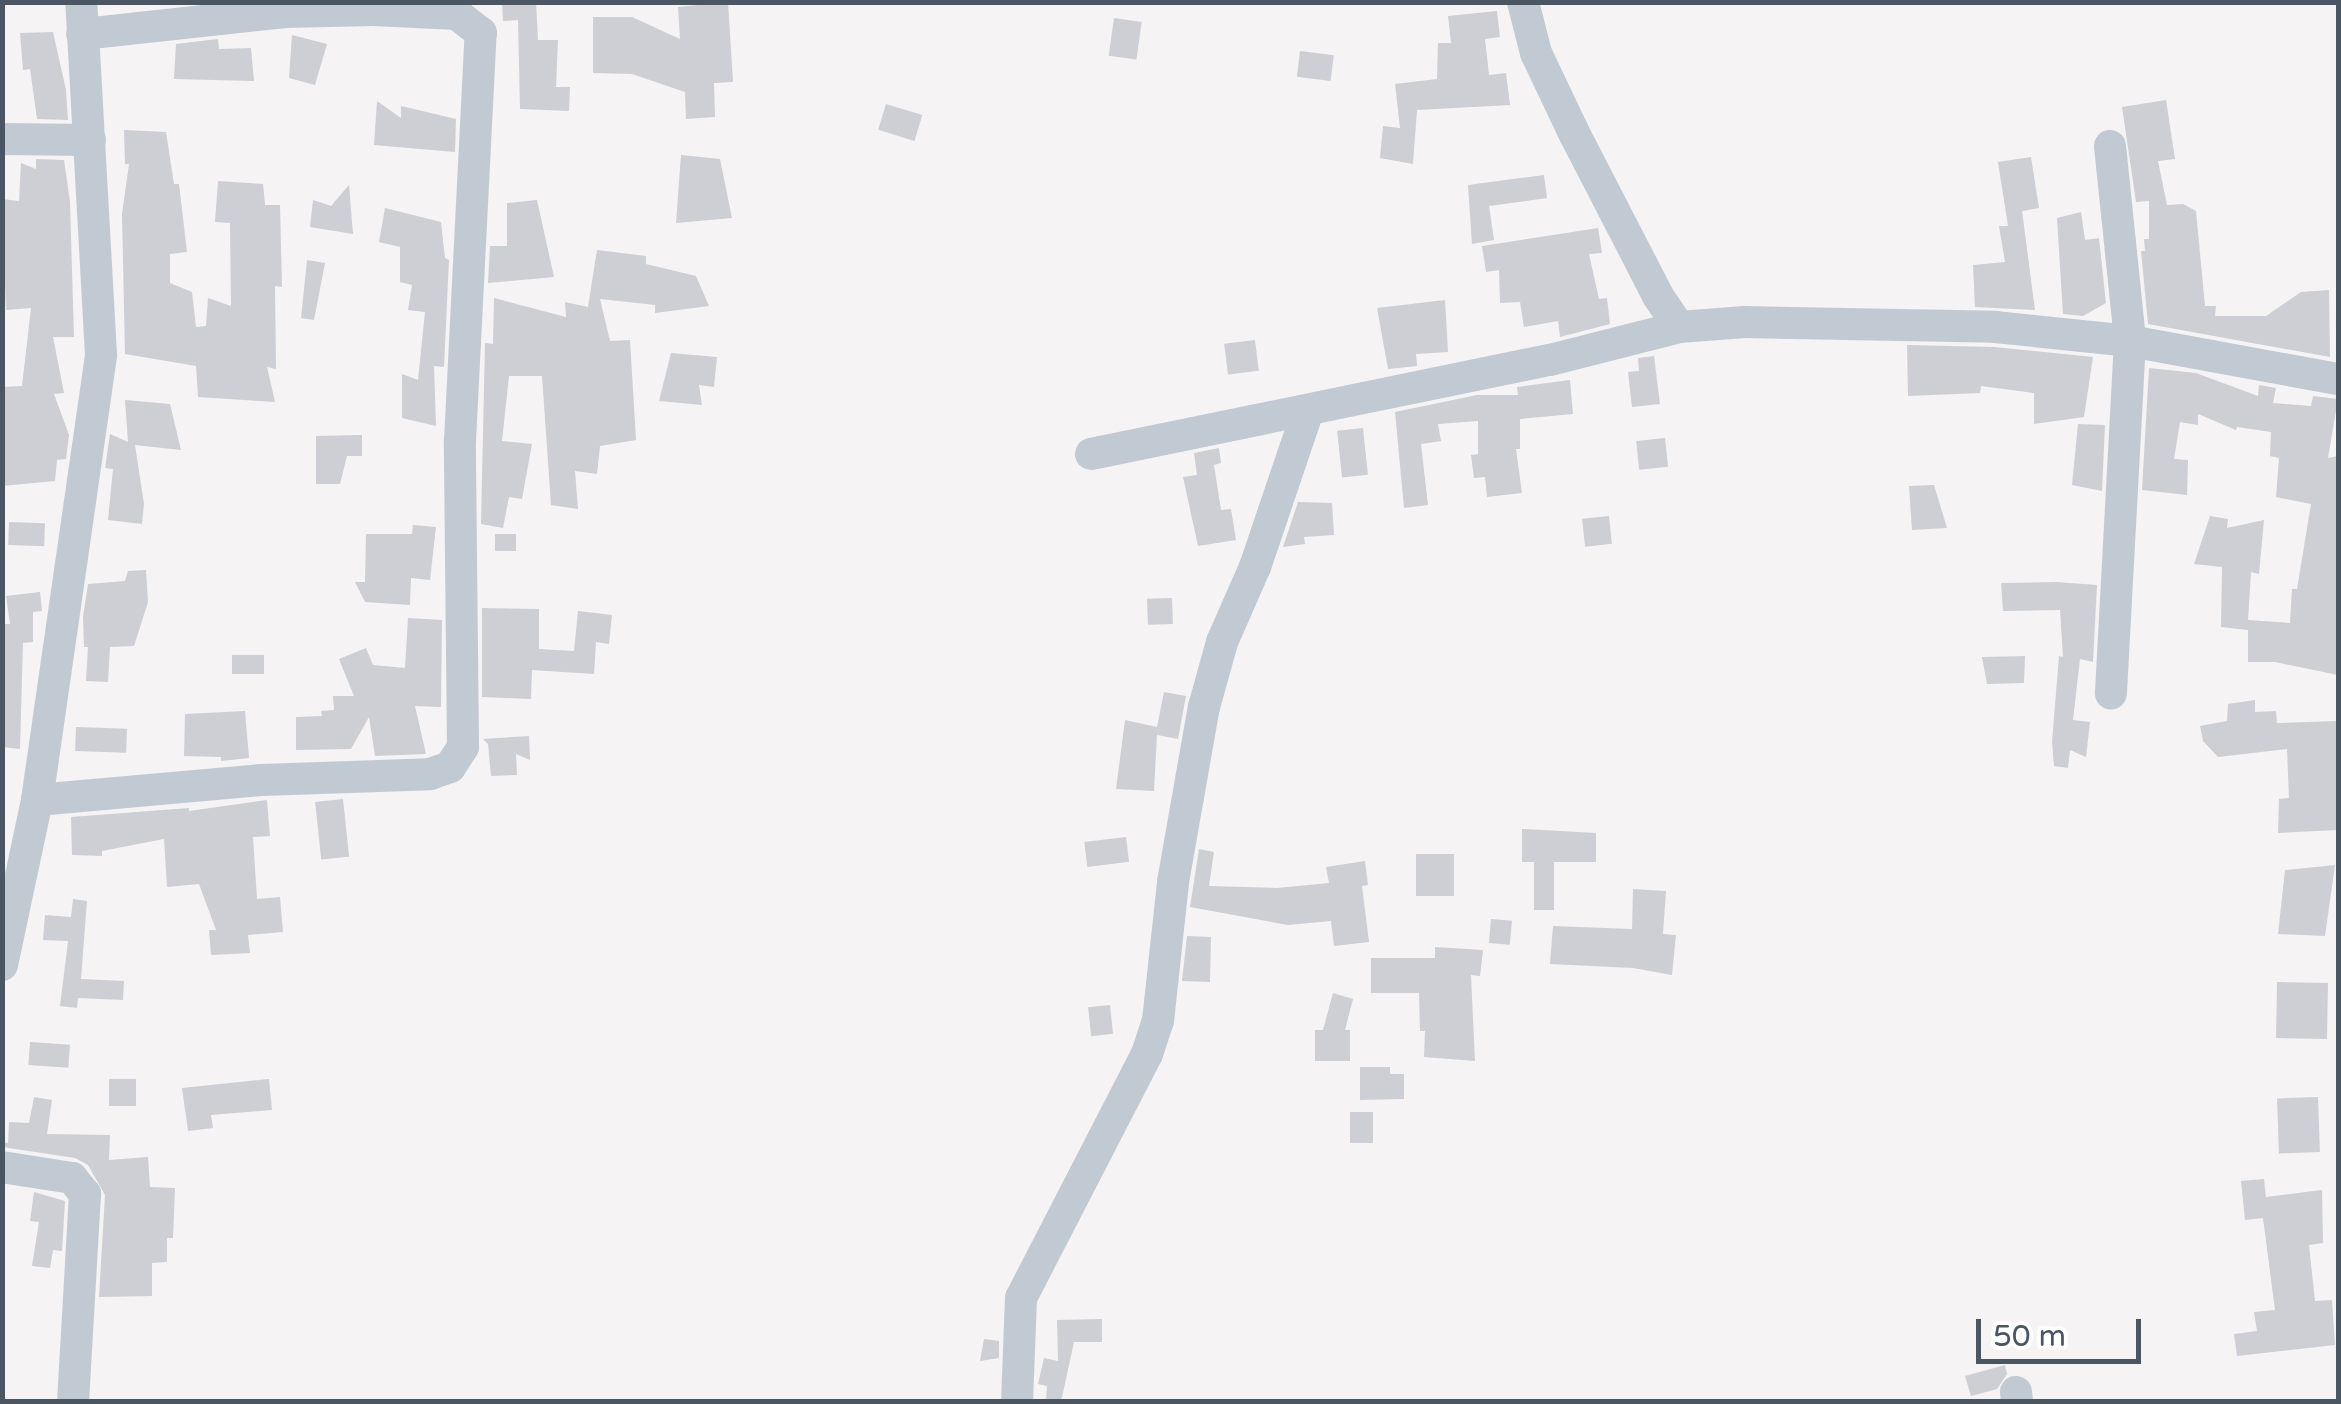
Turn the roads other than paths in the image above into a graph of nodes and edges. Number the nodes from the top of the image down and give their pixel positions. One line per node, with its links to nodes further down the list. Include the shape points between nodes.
1 (1523, 2): 6 (street, via 1536,53 1574,133)
2 (82, 18): 4 (street); 12 (street, via 374,10 457,14 481,33 460,442 464,748 450,768 430,774 262,780)
3 (2, 139): 4 (street)
4 (90, 140): 12 (street, via 101,355)
5 (2110, 146): 7 (street)
6 (1679, 327): 7 (street, via 1995,327); 9 (street)
7 (2130, 340): 8 (street); 11 (street)
8 (2338, 379)
9 (1308, 410): 10 (street); 16 (street, via 1204,707 1173,882 1158,1022 1022,1298)
10 (1092, 454)
11 (2111, 693)
12 (37, 800): 13 (street)
13 (2, 965)
14 (2, 1167): 15 (street, via 72,1178 85,1194)
15 (72, 1402)
16 (1017, 1402)

